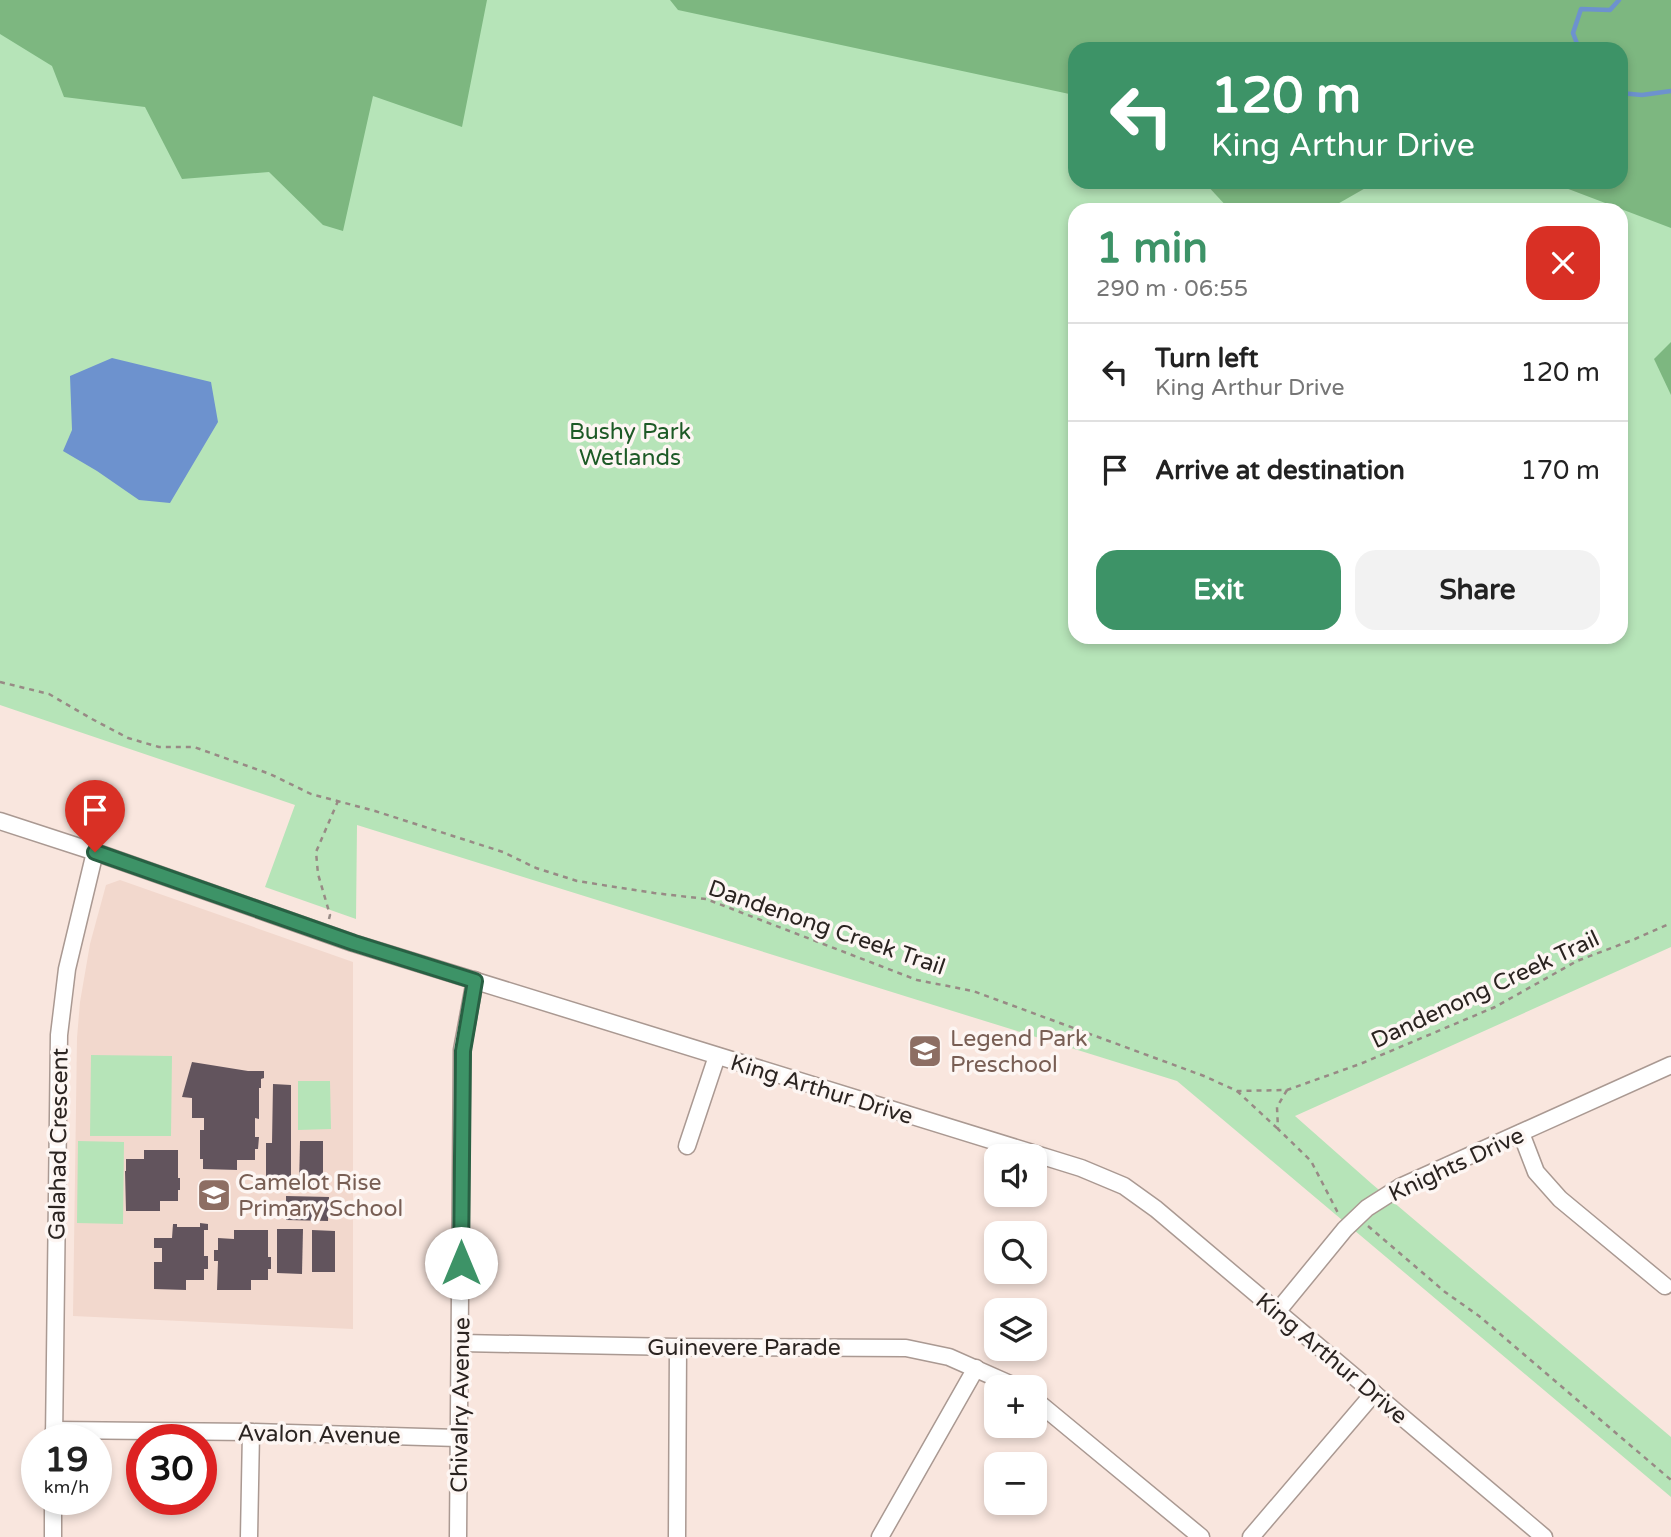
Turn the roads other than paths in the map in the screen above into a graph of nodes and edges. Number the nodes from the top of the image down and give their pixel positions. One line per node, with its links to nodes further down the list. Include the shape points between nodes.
1 (0, 821): 2 (street, King Arthur Drive)
2 (95, 852): 3 (street, King Arthur Drive); 16 (street, Galahad Crescent, via 67,969 60,1035)
3 (475, 981): 4 (street, King Arthur Drive); 10 (street, Chivalry Avenue, via 463,1051)
4 (717, 1056): 7 (street); 9 (street, King Arthur Drive, via 1082,1168 1124,1186)
5 (1671, 1065): 6 (street, Knights Drive)
6 (1521, 1133): 8 (street, via 1536,1172 1560,1199); 9 (street, Knights Drive, via 1400,1187 1367,1208 1345,1228)
7 (687, 1146)
8 (1665, 1286)
9 (1278, 1312): 14 (street, King Arthur Drive)
10 (461, 1343): 11 (street, Guinevere Parade); 19 (street, Chivalry Avenue)
11 (678, 1347): 12 (street, Guinevere Parade, via 906,1348); 24 (street)
12 (976, 1368): 13 (street, Guinevere Parade); 25 (street)
13 (991, 1375)
14 (1374, 1393): 27 (street); 28 (street, King Arthur Drive)
15 (1047, 1410): 26 (street)
16 (54, 1424)
17 (250, 1432): 18 (street, Avalon Avenue); 19 (street, Avalon Avenue); 22 (street)
18 (112, 1434)
19 (458, 1438): 23 (street, Chivalry Avenue)
20 (54, 1515): 21 (street)
21 (53, 1537)
22 (249, 1537)
23 (458, 1537)
24 (677, 1537)
25 (880, 1537)
26 (1202, 1537)
27 (1251, 1537)
28 (1544, 1537)

